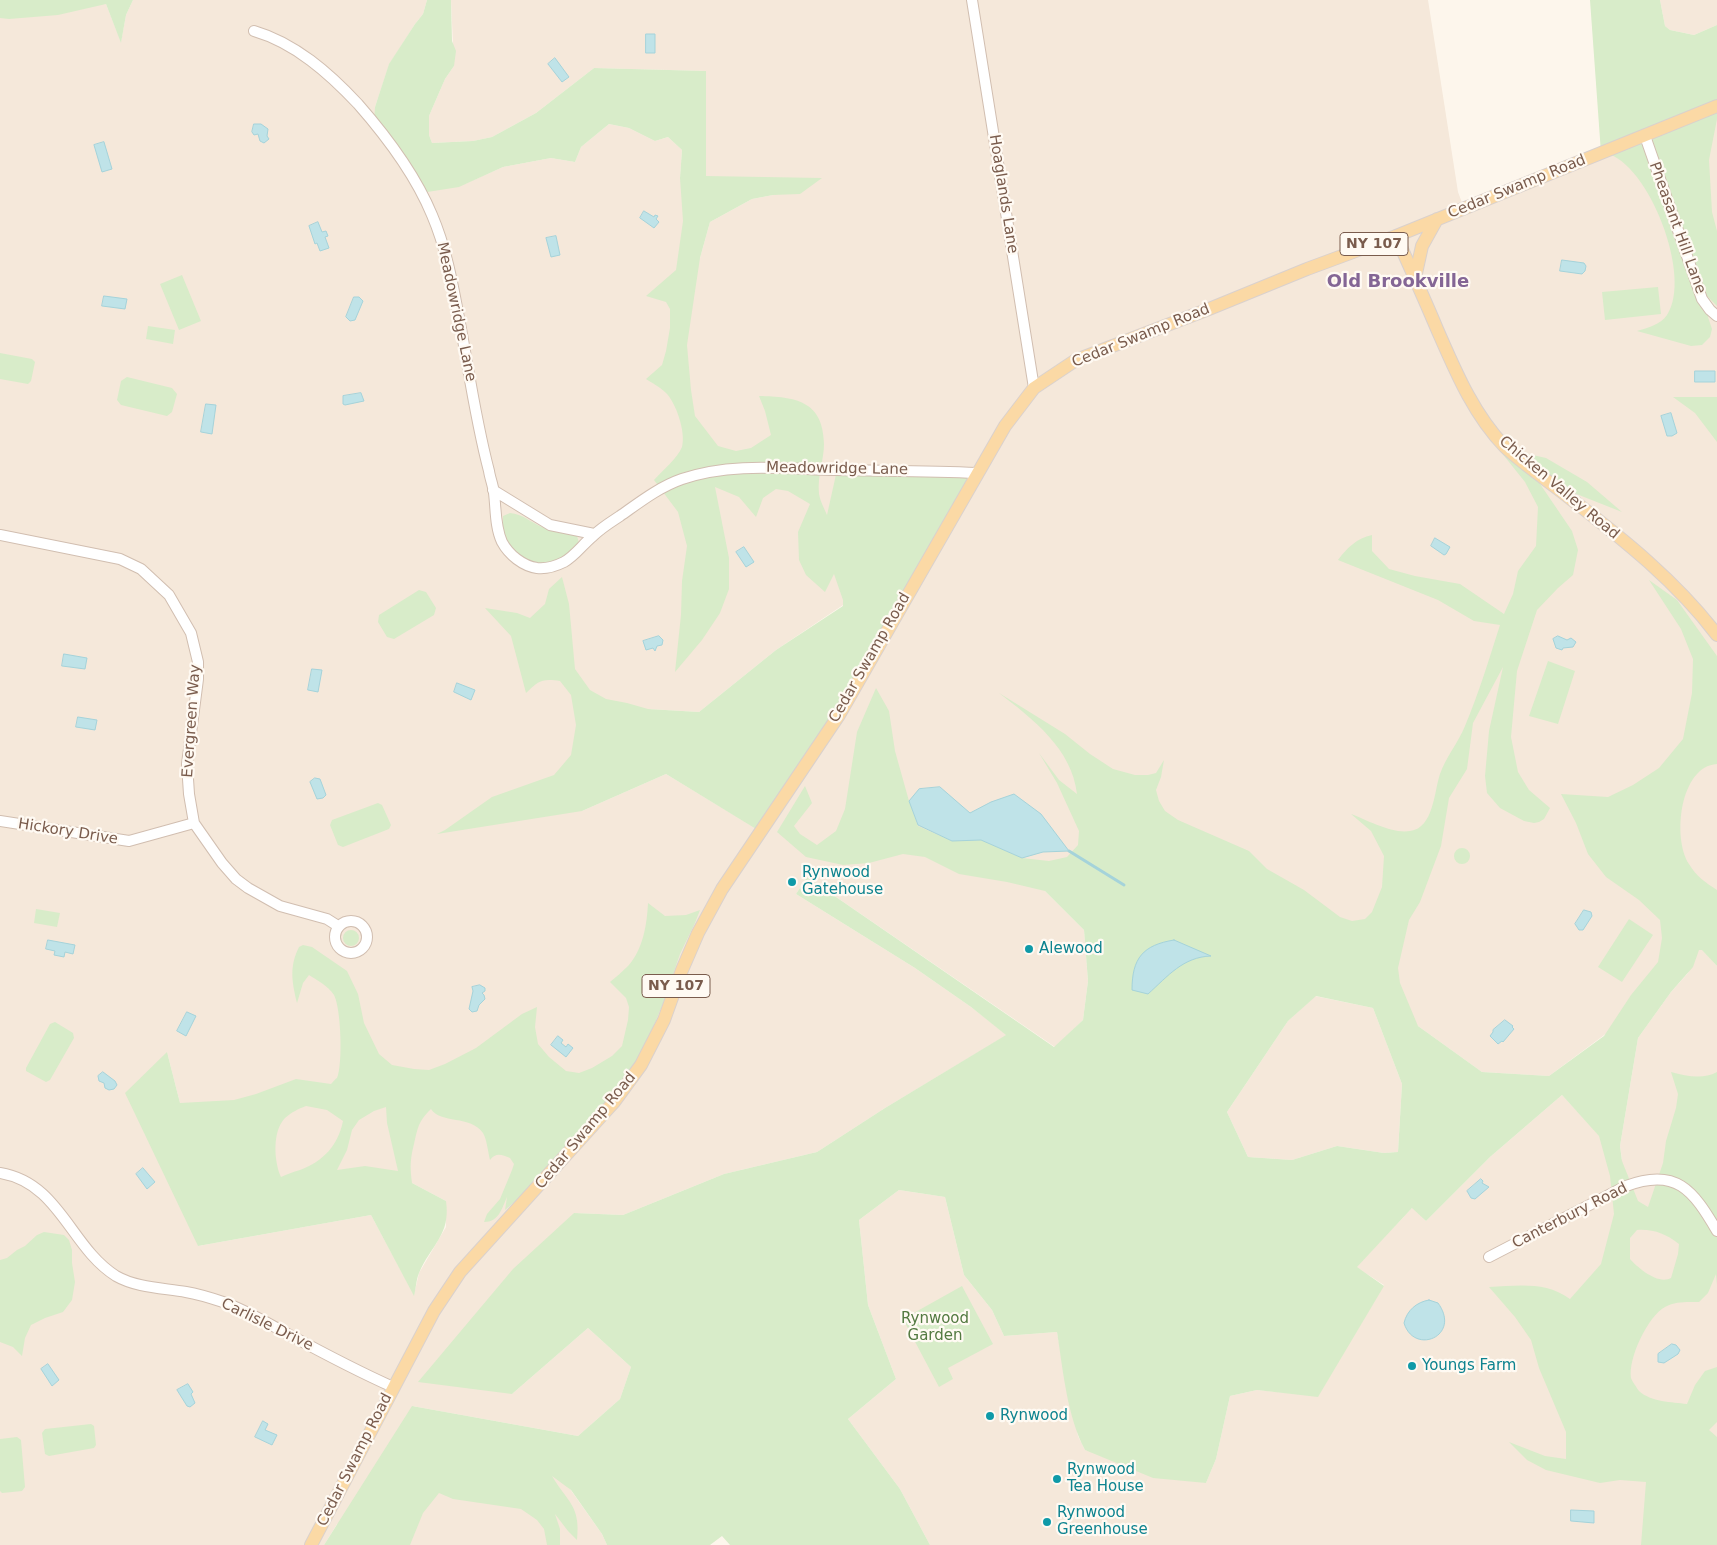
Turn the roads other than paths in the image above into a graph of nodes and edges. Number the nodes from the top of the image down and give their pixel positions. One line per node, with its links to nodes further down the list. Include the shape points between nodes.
1 (972, 0): 9 (street, Hoaglands Lane)
2 (254, 31): 11 (street, Meadowridge Lane, via 284,42 344,89 374,122 417,184 447,256 480,438)
3 (1717, 106): 4 (main road, Cedar Swamp Road / NY 107)
4 (1645, 136): 5 (main road, Cedar Swamp Road / NY 107); 8 (street, Pheasant Hill Lane, via 1702,299)
5 (1437, 219): 6 (main road, Cedar Swamp Road / NY 107); 7 (main road, via 1422,246)
6 (1396, 236): 7 (main road, Chicken Valley Road); 9 (main road, Cedar Swamp Road / NY 107, via 1076,360)
7 (1415, 278): 14 (main road, Chicken Valley Road, via 1453,365 1488,427 1506,448 1680,592)
8 (1717, 316)
9 (1034, 388): 10 (main road, Cedar Swamp Road / NY 107, via 1005,426)
10 (977, 473): 12 (street, Meadowridge Lane, via 765,468 712,470 656,490); 21 (main road, Cedar Swamp Road / NY 107, via 839,715 722,888 698,933 664,1020 642,1065 614,1102 460,1272 434,1311)
11 (493, 490): 12 (street, via 550,526); 12 (street, Meadowridge Lane, via 502,540 508,551 524,564 537,568 564,562)
12 (594, 534)
13 (0, 535): 16 (street, Evergreen Way, via 120,559 140,569 169,595 191,633 198,662 187,764)
14 (1717, 635)
15 (0, 821): 16 (street, Hickory Drive, via 129,841)
16 (194, 823): 17 (street, Evergreen Way, via 222,863 248,888 280,906 327,919)
17 (338, 926)
18 (0, 1173): 21 (street, Carlisle Drive, via 24,1179 43,1192 92,1256 119,1277 140,1285 189,1292 224,1302)
19 (1717, 1231): 20 (street, Canterbury Road, via 1696,1198 1680,1185 1661,1178 1626,1186)
20 (1490, 1256)
21 (393, 1387): 22 (main road, Cedar Swamp Road / NY 107)
22 (311, 1545)

